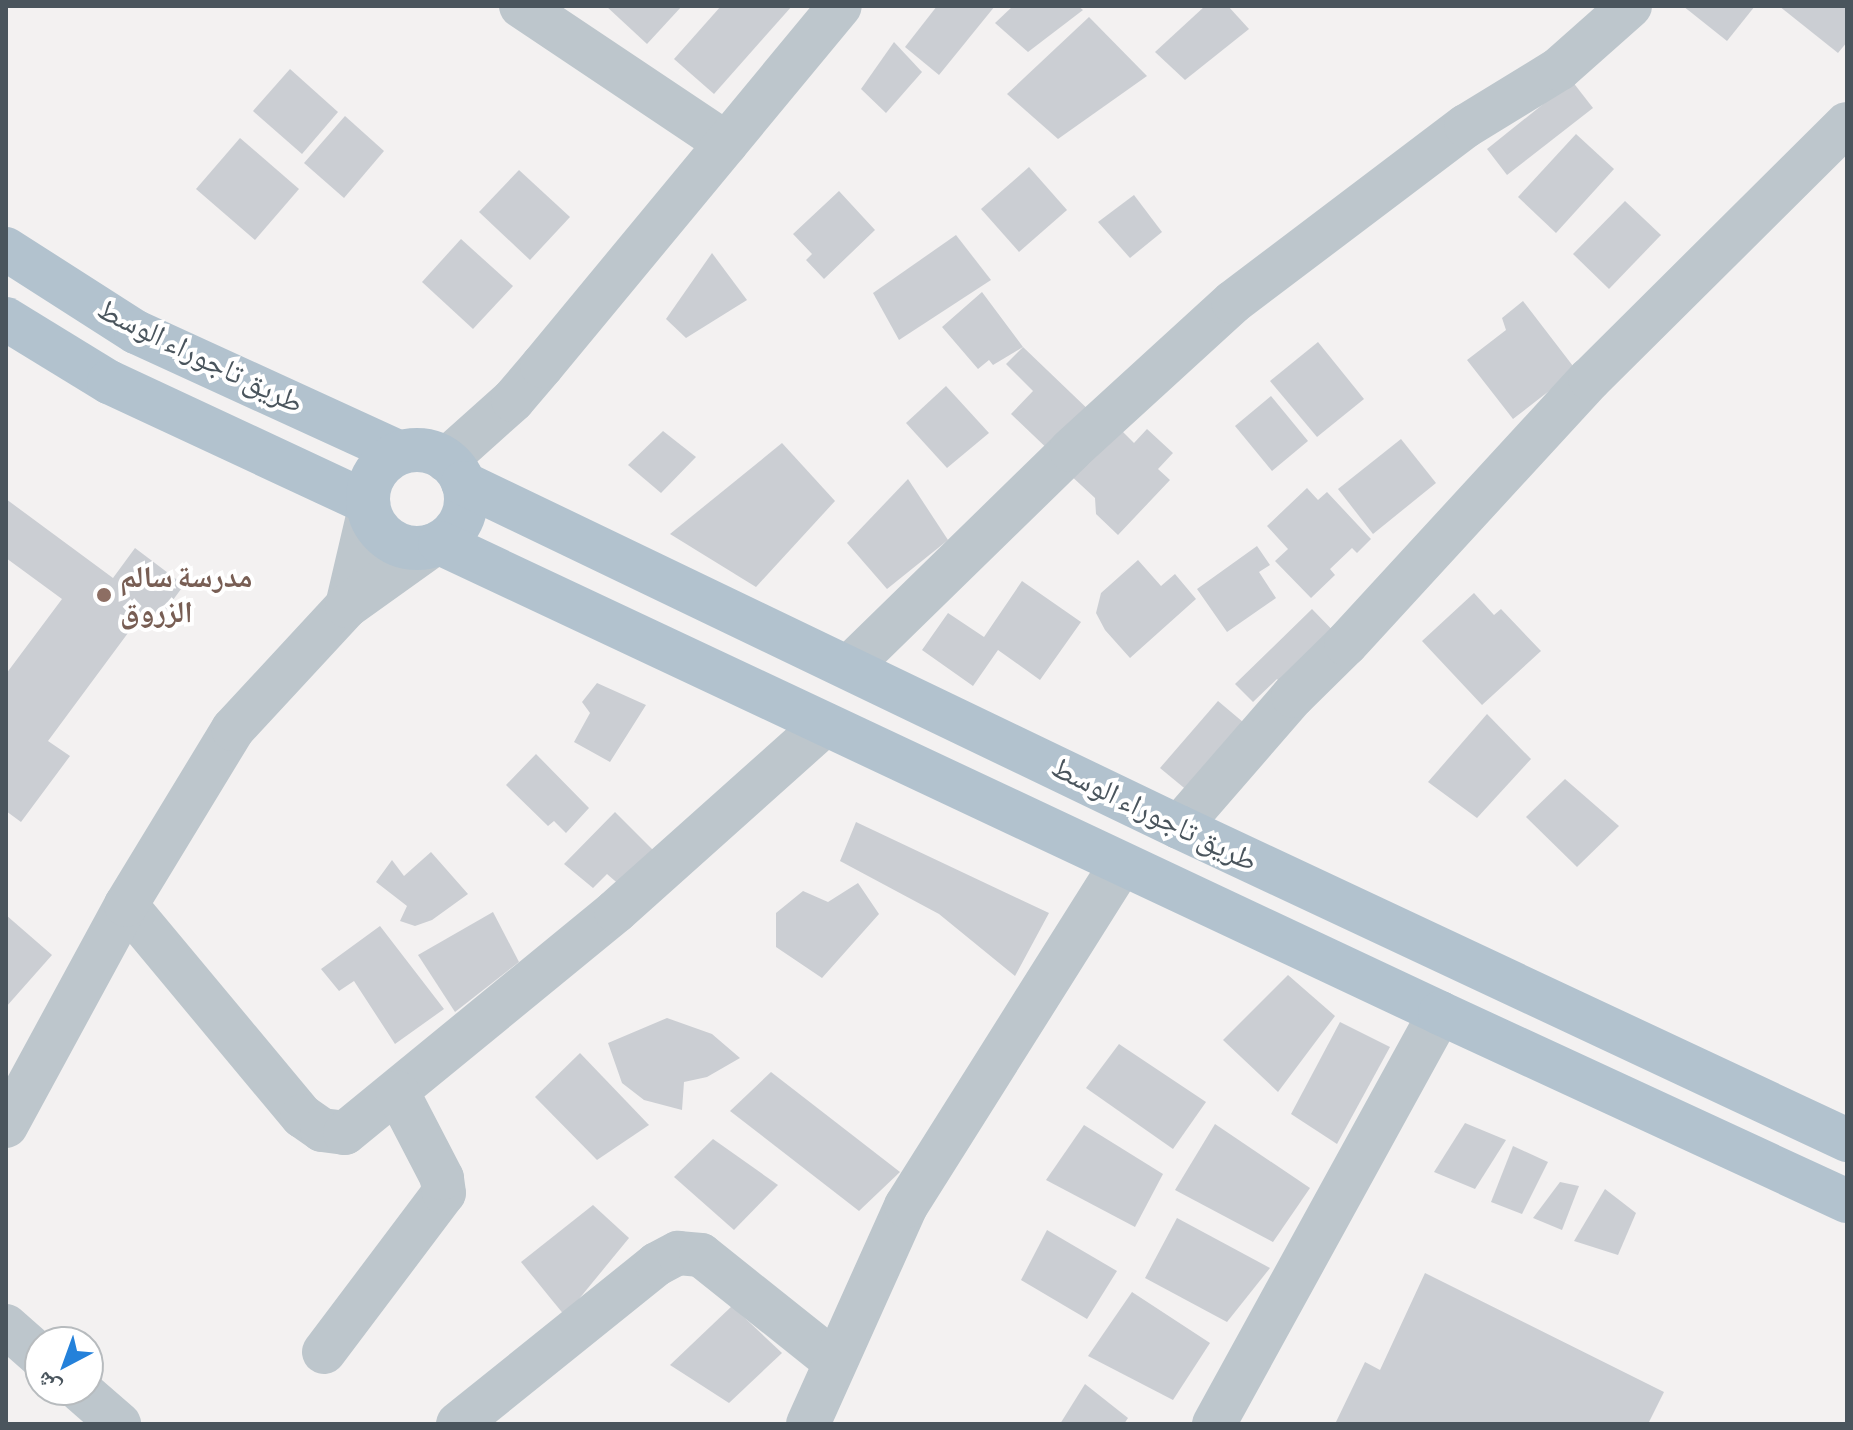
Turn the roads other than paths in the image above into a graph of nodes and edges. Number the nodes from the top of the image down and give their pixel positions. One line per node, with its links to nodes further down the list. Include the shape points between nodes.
1 (521, 6): 5 (street)
2 (840, 6): 5 (street)
3 (1630, 6): 13 (street, via 1559,69 1466,126 1233,302 1071,450)
4 (1847, 124): 15 (street, via 1590,379 1293,696)
5 (726, 143): 9 (street)
6 (6, 249): 8 (main road, طريق تاجوراء الوسط, via 136,332)
7 (6, 319): 10 (main road, via 109,382)
8 (400, 453): 9 (main road, via 424,451); 10 (main road, via 376,472)
9 (455, 472): 11 (main road, via 466,500 463,517); 13 (main road, طريق تاجوراء الوسط)
10 (368, 508): 11 (main road, via 378,530 393,543 412,548); 12 (street)
11 (436, 545): 12 (street); 14 (main road)
12 (347, 606): 17 (street, via 233,729)
13 (849, 667): 15 (main road, طريق تاجوراء الوسط)
14 (825, 724): 16 (main road); 19 (street, via 616,911)
15 (1179, 827): 21 (main road, طريق تاجوراء الوسط)
16 (1121, 864): 18 (main road); 26 (street, via 906,1206)
17 (126, 905): 19 (street, via 302,1116 322,1130 345,1133); 20 (street)
18 (1440, 1013): 22 (main road); 31 (street)
19 (398, 1093): 25 (street, via 442,1178 444,1193)
20 (6, 1126)
21 (1847, 1140)
22 (1847, 1201)
23 (6, 1326): 24 (street)
24 (24, 1342)
25 (324, 1352)
26 (834, 1361): 29 (street, via 701,1255 678,1253 657,1264); 30 (street)
27 (98, 1406): 28 (street)
28 (119, 1424)
29 (458, 1424)
30 (808, 1424)
31 (1214, 1424)

